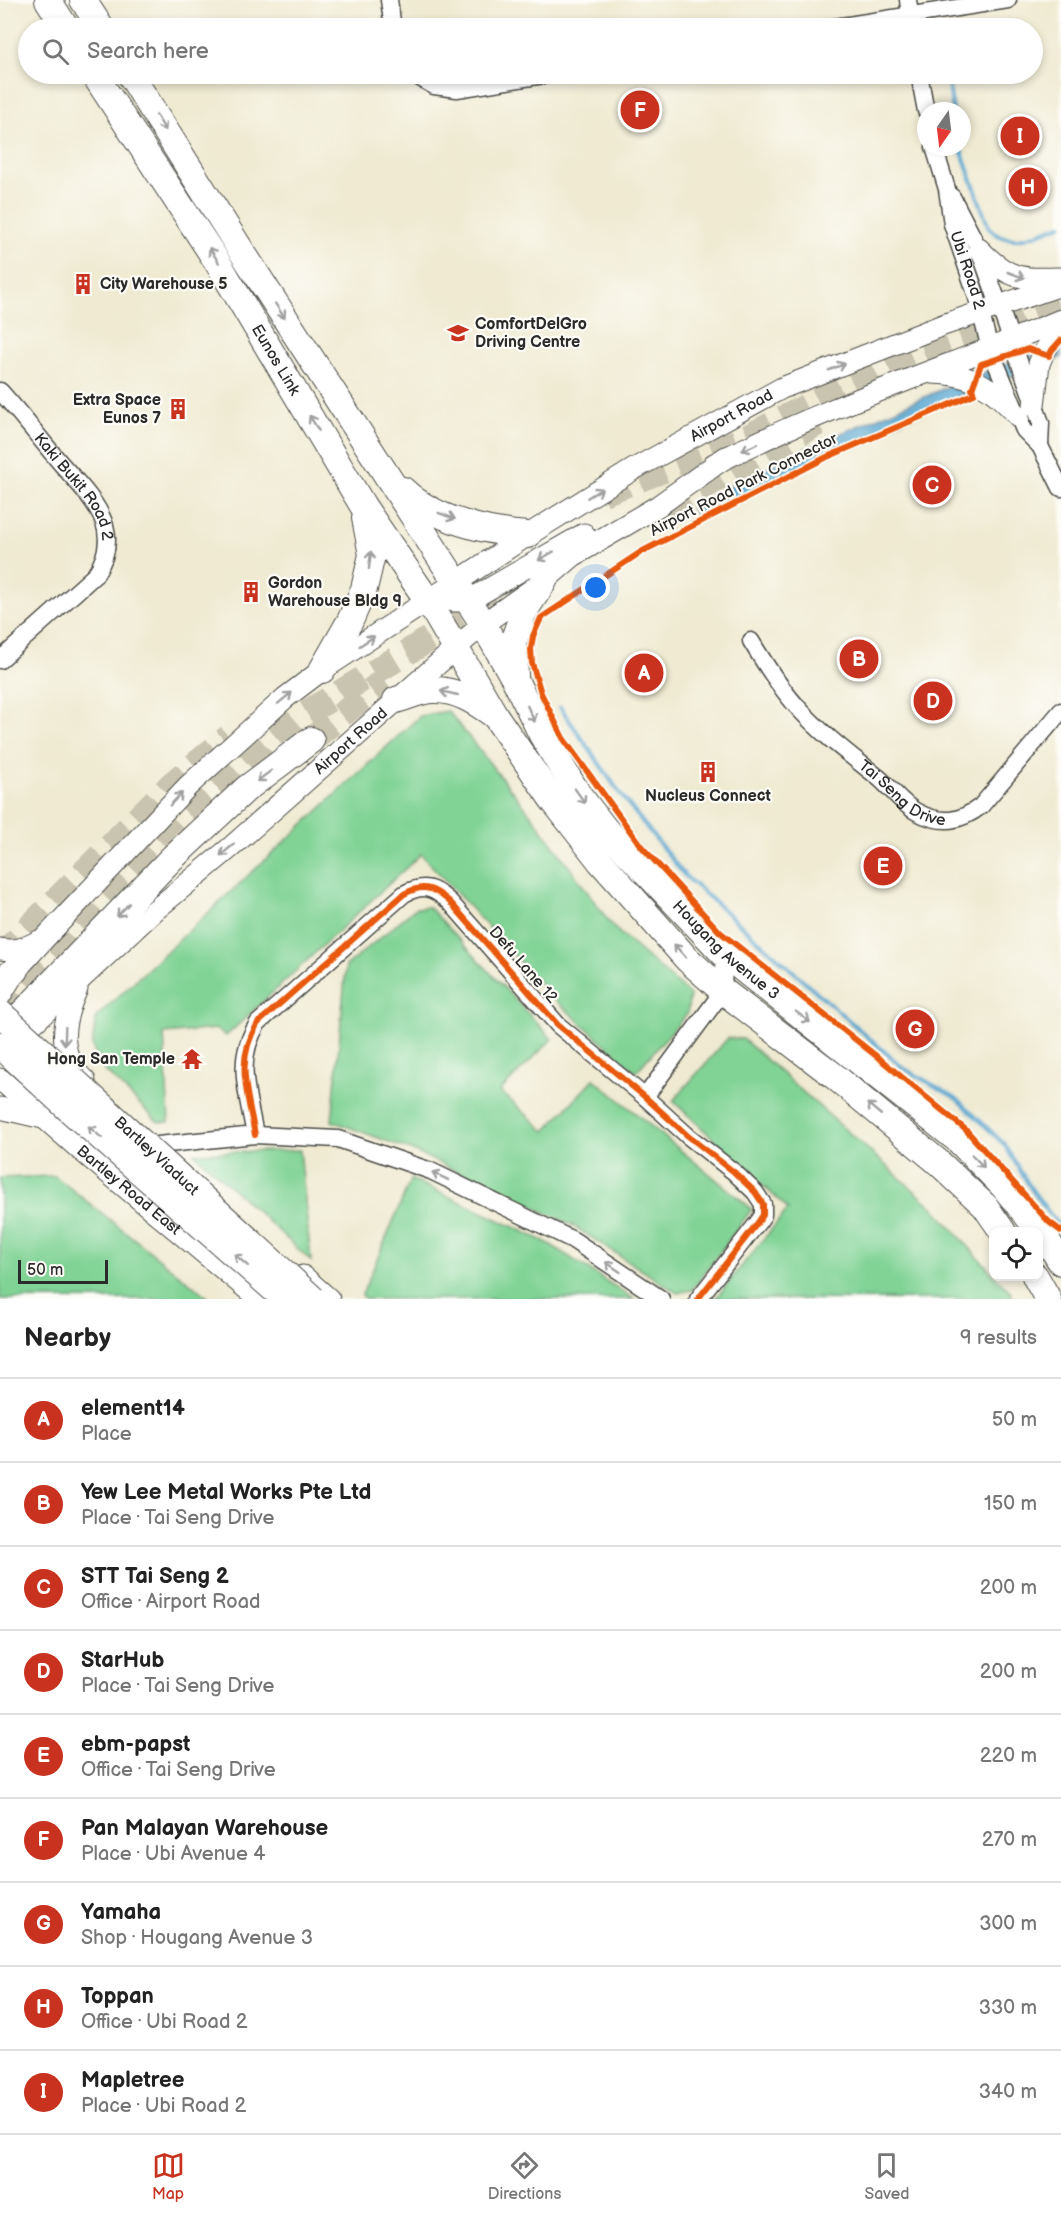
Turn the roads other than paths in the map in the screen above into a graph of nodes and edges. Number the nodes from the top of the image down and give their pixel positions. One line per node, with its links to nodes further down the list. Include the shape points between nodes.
1 (48, 0): 6 (highway)
2 (83, 0): 7 (highway)
3 (389, 0): 8 (street)
4 (1008, 0): 5 (street)
5 (910, 15): 9 (street)
6 (60, 18)
7 (95, 18)
8 (392, 18)
9 (891, 18)
10 (101, 84): 32 (highway, Eunos Link, one-way to 10, via 219,263)
11 (136, 84): 30 (highway, Eunos Link, one-way to 30)
12 (434, 84): 13 (street, via 457,89)
13 (488, 84)
14 (921, 84): 15 (street)
15 (924, 102)
16 (937, 156): 17 (street, Ubi Road 2)
17 (947, 189): 18 (street, Ubi Road 2); 21 (street, Ubi Road 2, via 952,224)
18 (979, 249): 19 (main road, one-way to 19, via 1013,276); 21 (street, Ubi Road 2)
19 (1061, 278)
20 (1061, 285): 21 (main road, Airport Road)
21 (989, 309): 24 (street, Ubi Road 2); 25 (street, Ubi Road 2); 33 (main road, Airport Road, one-way to 21, via 634,469 782,388)
22 (1061, 320): 24 (main road, Airport Road)
23 (1061, 325): 28 (main road, via 1042,354)
24 (1010, 341): 25 (main road, Airport Road); 28 (street, Ubi Road 2)
25 (990, 349): 26 (main road, Airport Road); 28 (street, Ubi Road 2)
26 (924, 373): 28 (main road, via 975,380); 29 (main road, Airport Road, one-way to 29)
27 (0, 391): 40 (street, Kaki Bukit Road 2, via 90,496 104,521 107,547 104,562 95,575)
28 (1026, 411): 31 (street, via 1024,430 1040,446)
29 (726, 457): 34 (main road, Airport Road, via 658,506 573,556); 35 (main road, Airport Road, one-way to 35)
30 (383, 471): 33 (highway, one-way to 33, via 426,508 474,526); 35 (highway, Eunos Link)
31 (1061, 488)
32 (363, 506): 36 (highway, Eunos Link); 41 (highway, one-way to 32, via 364,589 372,555)
33 (528, 535): 35 (main road, Airport Road)
34 (544, 581): 37 (main road, Airport Road); 42 (highway, via 523,613 513,642)
35 (462, 592): 36 (main road, Airport Road); 37 (highway, Hougang Avenue 3)
36 (428, 601): 39 (highway, Eunos Link); 41 (main road, Airport Road, one-way to 36)
37 (483, 624): 39 (main road, Airport Road); 42 (highway, Hougang Avenue 3)
38 (751, 641): 44 (street, Tai Seng Drive, via 784,691 817,727 916,812 936,818 966,817 981,806)
39 (455, 648): 43 (main road, Airport Road); 45 (highway, Hougang Avenue 3)
40 (0, 660)
41 (322, 670): 47 (main road, Airport Road, one-way to 41, via 188,786 285,698)
42 (515, 680): 49 (highway, Hougang Avenue 3, one-way to 49, via 542,735 605,830)
43 (396, 700): 45 (highway, one-way to 43, via 449,691 432,690); 51 (main road, Airport Road, one-way to 51, via 154,911)
44 (1061, 711)
45 (496, 717): 53 (highway, Hougang Avenue 3, one-way to 45, via 687,959 602,862 552,800)
46 (311, 740): 56 (highway, one-way to 56, via 246,789 171,859 60,977)
47 (45, 938): 48 (main road, via 24,949); 50 (main road, Airport Road)
48 (0, 949)
49 (724, 954): 52 (highway, Hougang Avenue 3); 53 (street)
50 (8, 975): 54 (main road, Airport Road)
51 (81, 981): 56 (main road, Airport Road); 64 (main road, one-way to 64, via 66,1013 65,1047 70,1061 82,1079)
52 (762, 985): 55 (highway, via 754,999); 66 (highway, Hougang Avenue 3, one-way to 66, via 958,1140 1004,1187)
53 (723, 991): 55 (highway, Hougang Avenue 3); 60 (street)
54 (0, 996)
55 (755, 1016): 65 (highway, Hougang Avenue 3, one-way to 55, via 985,1206 938,1162)
56 (9, 1018): 58 (main road, Airport Road); 68 (highway, Bartley Viaduct, bridge)
57 (0, 1045): 70 (highway, Bartley Viaduct, one-way to 57, bridge)
58 (0, 1055)
59 (0, 1078): 62 (main road, Bartley Road East)
60 (645, 1097): 63 (street, Defu Lane 12, via 558,1025 450,902 436,890 414,889 258,1023 248,1039 243,1059); 72 (street, Defu Lane 12, via 734,1172 763,1204 759,1221)
61 (0, 1108): 62 (main road)
62 (46, 1119): 69 (main road, Bartley Road East)
63 (255, 1135): 64 (street); 71 (street, one-way to 63, via 573,1240 431,1172 338,1139)
64 (170, 1148): 68 (main road)
65 (1000, 1227)
66 (1061, 1262)
67 (1038, 1281): 73 (highway)
68 (318, 1296)
69 (259, 1299)
70 (285, 1299)
71 (662, 1299)
72 (698, 1299)
73 (1048, 1299)

